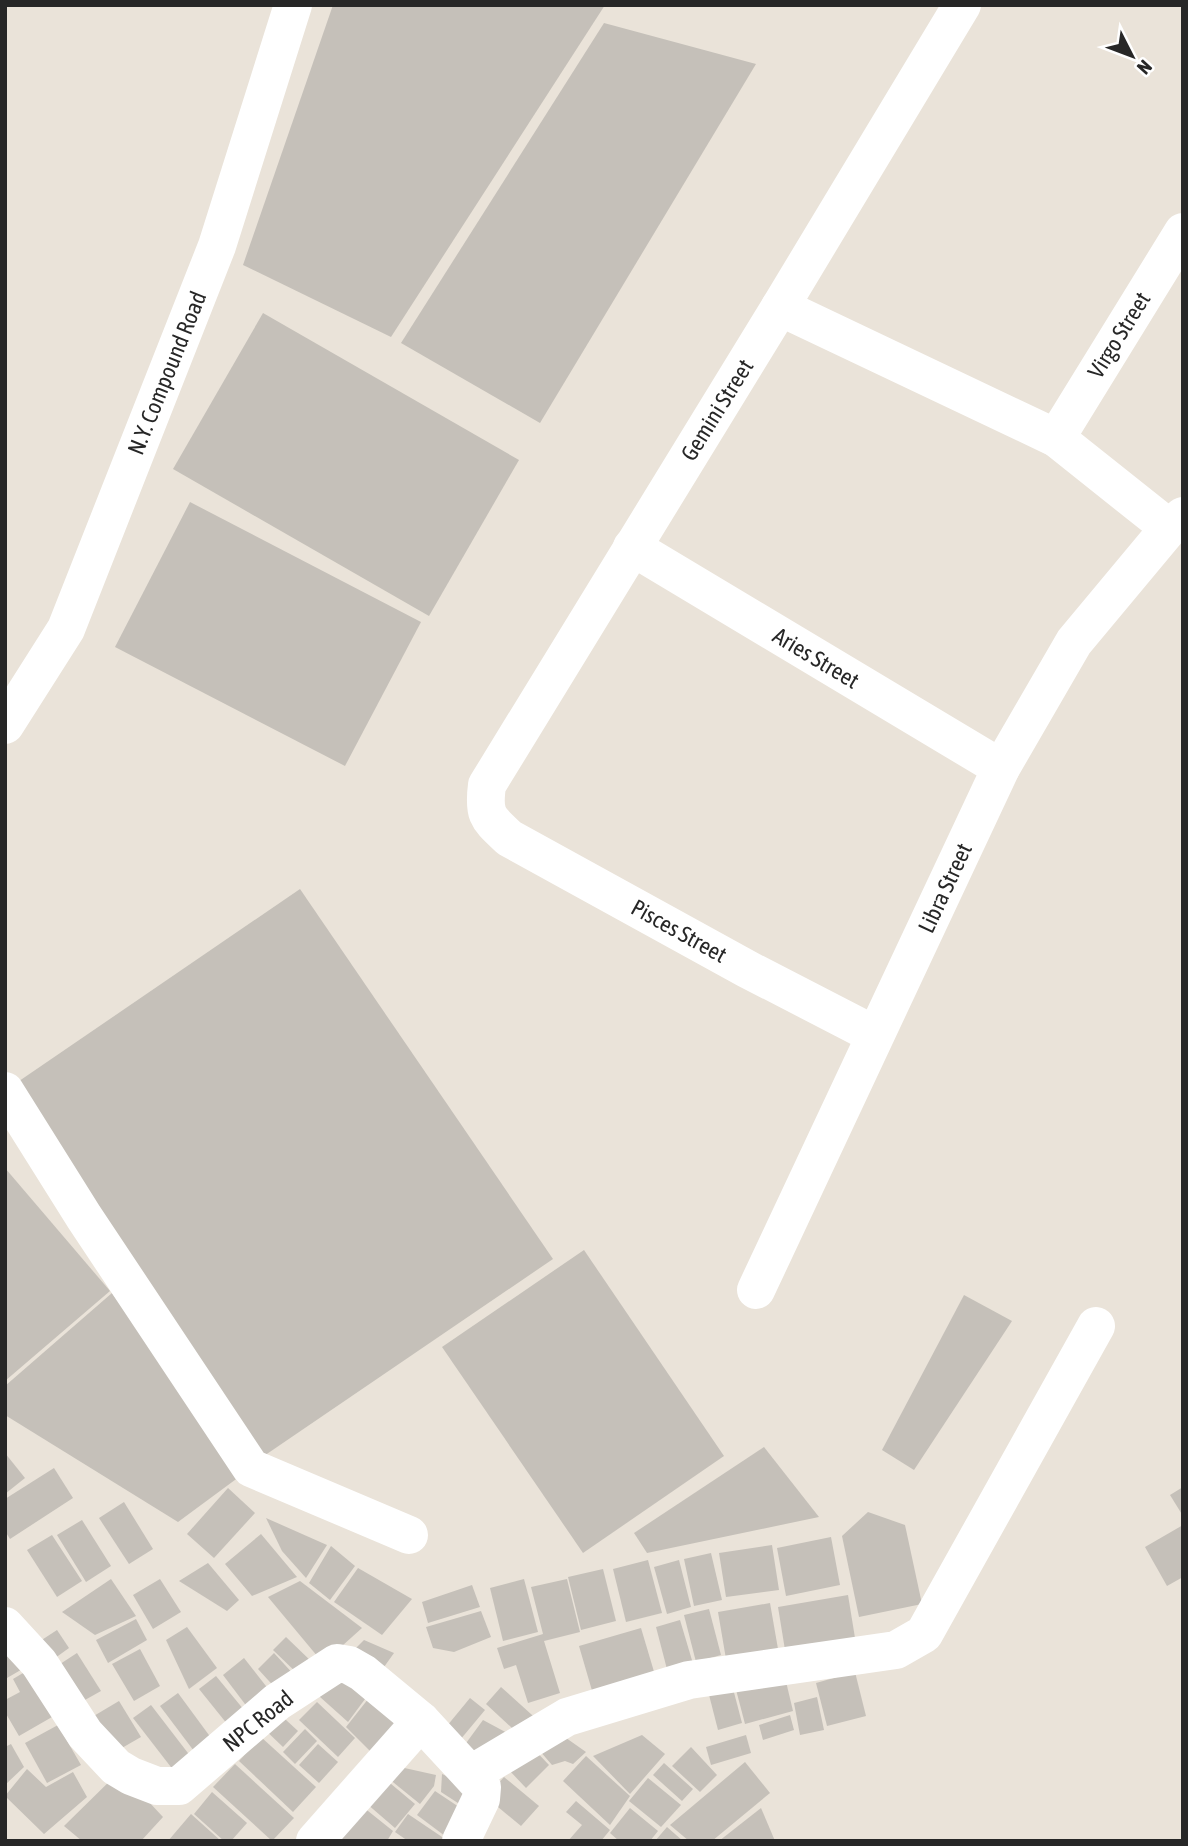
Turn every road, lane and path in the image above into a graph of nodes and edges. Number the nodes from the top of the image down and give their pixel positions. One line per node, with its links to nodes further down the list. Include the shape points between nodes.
1 (293, 5): 8 (street, N.Y. Compound Road, via 217,246 66,629)
2 (962, 5): 4 (street, Gemini Street)
3 (1183, 232): 5 (street, Virgo Street)
4 (780, 307): 5 (street); 7 (street, Gemini Street)
5 (1056, 438): 6 (street)
6 (1176, 522): 9 (street, Libra Street, via 1074,642)
7 (632, 547): 9 (street, Aries Street); 10 (street, Gemini Street, via 487,785)
8 (5, 725)
9 (1000, 768): 11 (street, Libra Street)
10 (488, 818): 11 (street, Pisces Street, via 509,838)
11 (876, 1035): 13 (street, Libra Street)
12 (5, 1091): 15 (street, via 251,1468)
13 (756, 1290)
14 (1096, 1326): 18 (street, via 924,1634 897,1650 689,1680 567,1717)
15 (409, 1535)
16 (5, 1626): 17 (street, NPC Road, via 39,1663 85,1734 116,1767 157,1786 179,1786 277,1702 337,1663 363,1673)
17 (421, 1721): 18 (street, NPC Road); 19 (street)
18 (471, 1774): 20 (street, NPC Road, via 482,1787 481,1799)
19 (315, 1841)
20 (461, 1841)

